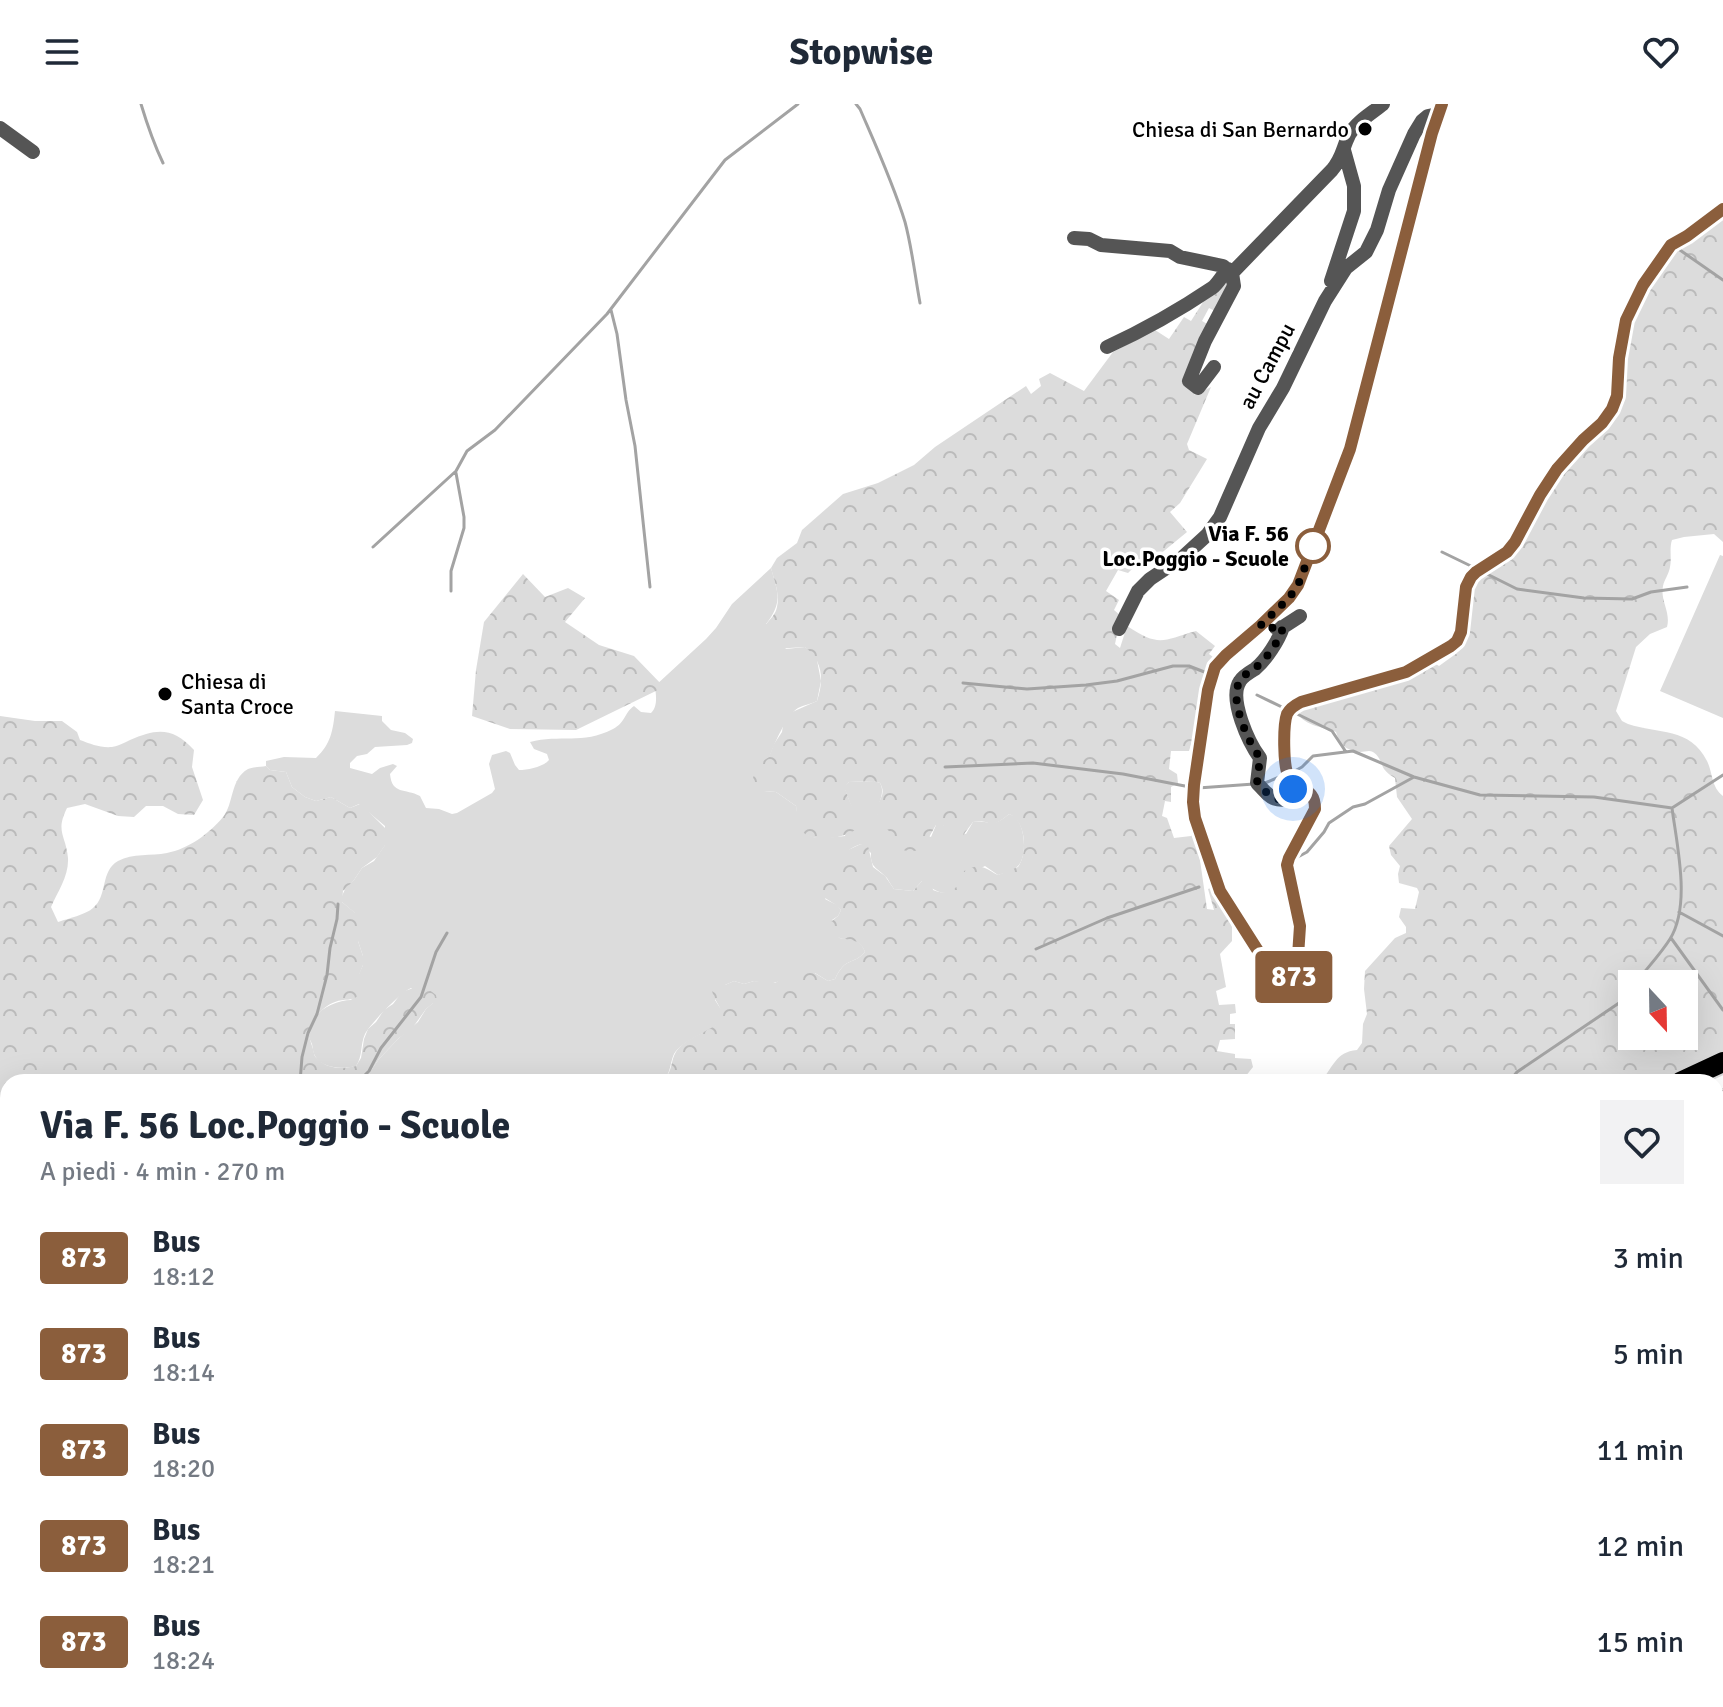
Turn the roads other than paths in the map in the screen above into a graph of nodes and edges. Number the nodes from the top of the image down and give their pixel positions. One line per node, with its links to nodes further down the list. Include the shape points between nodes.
1 (1383, 104): 4 (street, via 1349,134)
2 (1440, 109): 9 (street, au Campu, via 1414,134 1366,252 1346,268); 12 (street, au Campu, via 1350,449)
3 (0, 128): 5 (street)
4 (1344, 150): 8 (street, via 1332,170); 9 (street, via 1354,186 1354,211)
5 (33, 152)
6 (1723, 209): 18 (street, via 1671,245 1643,285 1626,320 1612,409 1557,469 1507,552 1479,570 1466,587 1462,627 1454,644 1406,672 1301,702 1290,710)
7 (1074, 238): 8 (street, via 1170,251)
8 (1230, 271): 10 (street, via 1180,309); 11 (street, via 1234,286 1189,381 1198,388)
9 (1325, 301): 16 (street, au Campu, via 1220,517 1183,557 1138,591)
10 (1107, 347)
11 (1214, 367)
12 (1303, 571): 14 (street, via 1289,598); 17 (street, via 1227,646)
13 (1300, 616): 15 (street)
14 (1260, 626): 15 (street); 17 (street)
15 (1283, 627): 18 (street, via 1267,657 1240,681 1237,692 1244,727 1260,758 1257,783 1268,797 1283,800 1298,795)
16 (1119, 629)
17 (1226, 655): 18 (street, via 1215,667 1208,690 1194,785 1195,818 1220,891 1266,951 1270,993 1280,998 1291,989 1300,932 1287,865 1315,809 1312,794)
18 (1290, 777)
19 (1723, 1062): 20 (highway)
20 (1696, 1074)

